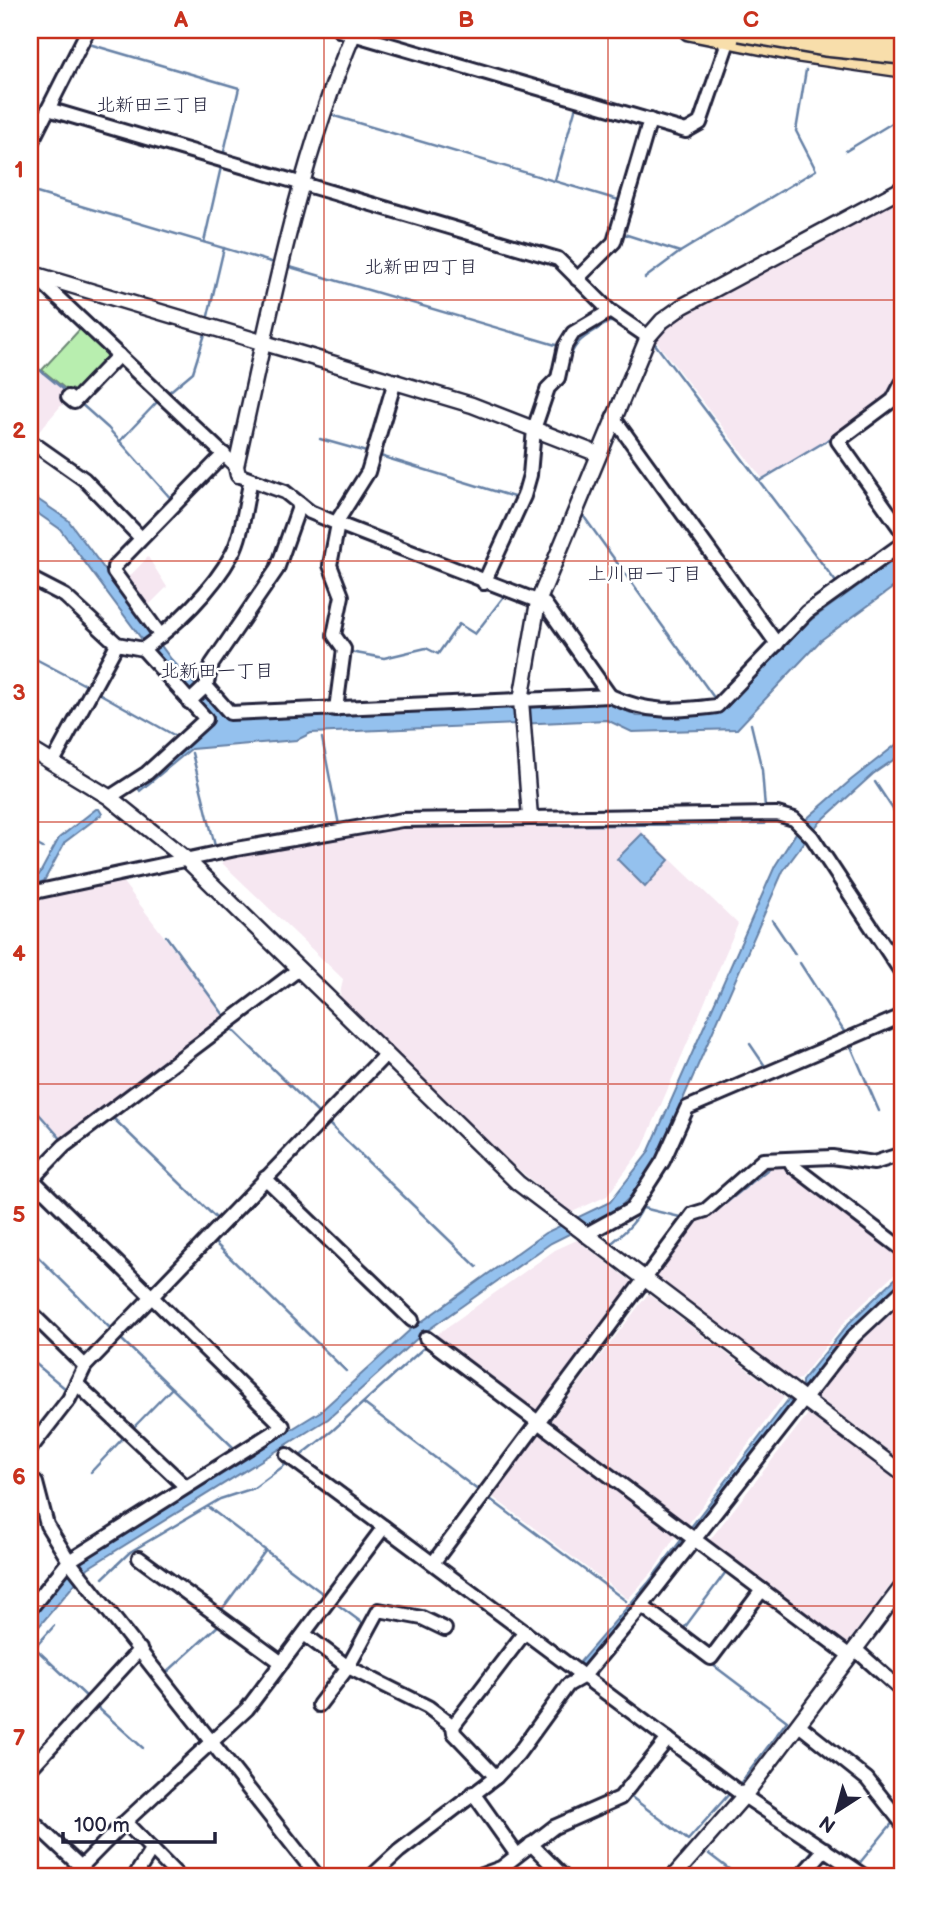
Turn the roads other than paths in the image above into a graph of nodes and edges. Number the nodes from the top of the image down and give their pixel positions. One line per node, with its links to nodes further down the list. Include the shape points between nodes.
1 (88, 30): 11 (street)
2 (689, 30): 6 (main road)
3 (830, 30): 7 (highway, bridge)
4 (841, 30): 8 (street)
5 (349, 31): 12 (street); 14 (street)
6 (734, 34): 8 (main road); 9 (highway, bridge); 12 (street, via 700,123 687,131)
7 (902, 38)
8 (799, 52): 10 (main road)
9 (902, 53)
10 (902, 67)
11 (48, 109): 13 (street); 14 (street)
12 (650, 120): 17 (street, via 614,242)
13 (30, 145)
14 (302, 184): 17 (street, via 558,260); 20 (street)
15 (902, 189): 19 (street, via 683,306)
16 (31, 274): 20 (street); 21 (street)
17 (577, 279): 18 (street)
18 (610, 312): 19 (street); 26 (street, via 573,333)
19 (648, 337): 25 (street)
20 (264, 344): 22 (street); 30 (street)
21 (119, 355): 24 (street, via 74,402); 28 (street)
22 (395, 381): 26 (street); 32 (street, via 368,472)
23 (902, 383): 33 (street, via 893,400 838,441)
24 (68, 397)
25 (613, 417): 29 (street); 41 (street)
26 (534, 429): 29 (street); 37 (street, via 524,496)
27 (30, 441): 34 (street, via 84,479)
28 (224, 454): 30 (street); 34 (street)
29 (598, 454): 38 (street)
30 (242, 474): 31 (street, via 285,492); 39 (street, via 233,552 206,590)
31 (300, 504): 32 (street); 43 (street, via 277,569 212,664)
32 (337, 524): 37 (street); 47 (street, via 330,565 342,596 334,635 344,649)
33 (902, 531)
34 (141, 537): 39 (street, via 114,572)
35 (902, 544): 41 (street, via 807,612)
36 (30, 578): 40 (street, via 65,596)
37 (484, 583): 38 (street)
38 (538, 602): 44 (street, via 545,604); 46 (street)
39 (160, 637): 42 (street)
40 (117, 644): 42 (street); 49 (street)
41 (777, 644): 44 (street, via 717,706 638,709)
42 (144, 648): 45 (street)
43 (206, 686): 45 (street); 47 (street, via 230,713)
44 (610, 696): 46 (street)
45 (189, 702): 50 (street, via 206,719 146,773)
46 (521, 702): 47 (street); 51 (street)
47 (336, 709)
48 (30, 749): 49 (street)
49 (53, 762): 50 (street)
50 (110, 797): 52 (street)
51 (530, 817): 52 (street, via 402,820); 55 (street, via 777,814 798,822)
52 (186, 859): 53 (street); 54 (street)
53 (30, 892)
54 (299, 969): 57 (street); 61 (street, via 64,1146)
55 (902, 973)
56 (902, 1016): 62 (street, via 687,1108 663,1161 632,1209)
57 (386, 1054): 60 (street); 62 (street, via 518,1183)
58 (902, 1154): 59 (street, via 874,1163 832,1157)
59 (789, 1159): 63 (street); 64 (street, via 763,1160 706,1209 693,1214)
60 (265, 1178): 66 (street); 68 (street)
61 (30, 1179): 66 (street)
62 (583, 1234): 64 (street)
63 (902, 1249)
64 (645, 1281): 72 (street); 73 (street)
65 (902, 1291): 72 (street, via 854,1336)
66 (150, 1296): 70 (street); 78 (street, via 283,1426)
67 (30, 1312): 70 (street)
68 (412, 1320)
69 (426, 1338): 73 (street)
70 (85, 1366): 71 (street)
71 (78, 1385): 74 (street); 78 (street)
72 (804, 1399): 76 (street); 80 (street)
73 (539, 1423): 80 (street); 83 (street)
74 (30, 1449)
75 (287, 1455): 79 (street)
76 (902, 1473)
77 (30, 1476): 82 (street, via 47,1525)
78 (185, 1486): 82 (street)
79 (384, 1527): 83 (street); 90 (street)
80 (691, 1538): 85 (street); 86 (street)
81 (139, 1558): 93 (street)
82 (71, 1563): 87 (street); 91 (street)
83 (433, 1563): 89 (street)
84 (902, 1587): 92 (street)
85 (762, 1591): 86 (street, via 711,1658); 92 (street)
86 (642, 1606): 95 (street)
87 (30, 1608)
88 (444, 1629): 94 (street, via 422,1618 379,1610)
89 (524, 1632): 95 (street); 99 (street)
90 (304, 1634): 93 (street); 94 (street)
91 (140, 1649): 101 (street); 102 (street)
92 (853, 1653): 96 (street); 98 (street)
93 (282, 1663): 101 (street, via 247,1709)
94 (348, 1667): 97 (street); 99 (street, via 428,1707)
95 (584, 1676): 100 (street); 103 (street, via 568,1685)
96 (902, 1690)
97 (319, 1705)
98 (799, 1725): 105 (street); 106 (street, via 867,1779)
99 (453, 1726): 103 (street, via 454,1733)
100 (668, 1739): 105 (street); 109 (street, via 620,1798 554,1827)
101 (211, 1741): 108 (street); 116 (street)
102 (30, 1769)
103 (496, 1777): 104 (street)
104 (473, 1793): 112 (street); 117 (street)
105 (744, 1796): 111 (street); 120 (street)
106 (900, 1814)
107 (30, 1819): 113 (street)
108 (125, 1822): 110 (street); 113 (street)
109 (531, 1844): 112 (street); 119 (street)
110 (152, 1849): 114 (street); 115 (street)
111 (825, 1849): 121 (street); 122 (street)
112 (517, 1855): 118 (street, via 501,1868)
113 (77, 1872)
114 (135, 1876)
115 (178, 1876)
116 (317, 1876)
117 (372, 1876)
118 (479, 1876)
119 (563, 1876)
120 (674, 1876)
121 (801, 1876)
122 (864, 1876)

